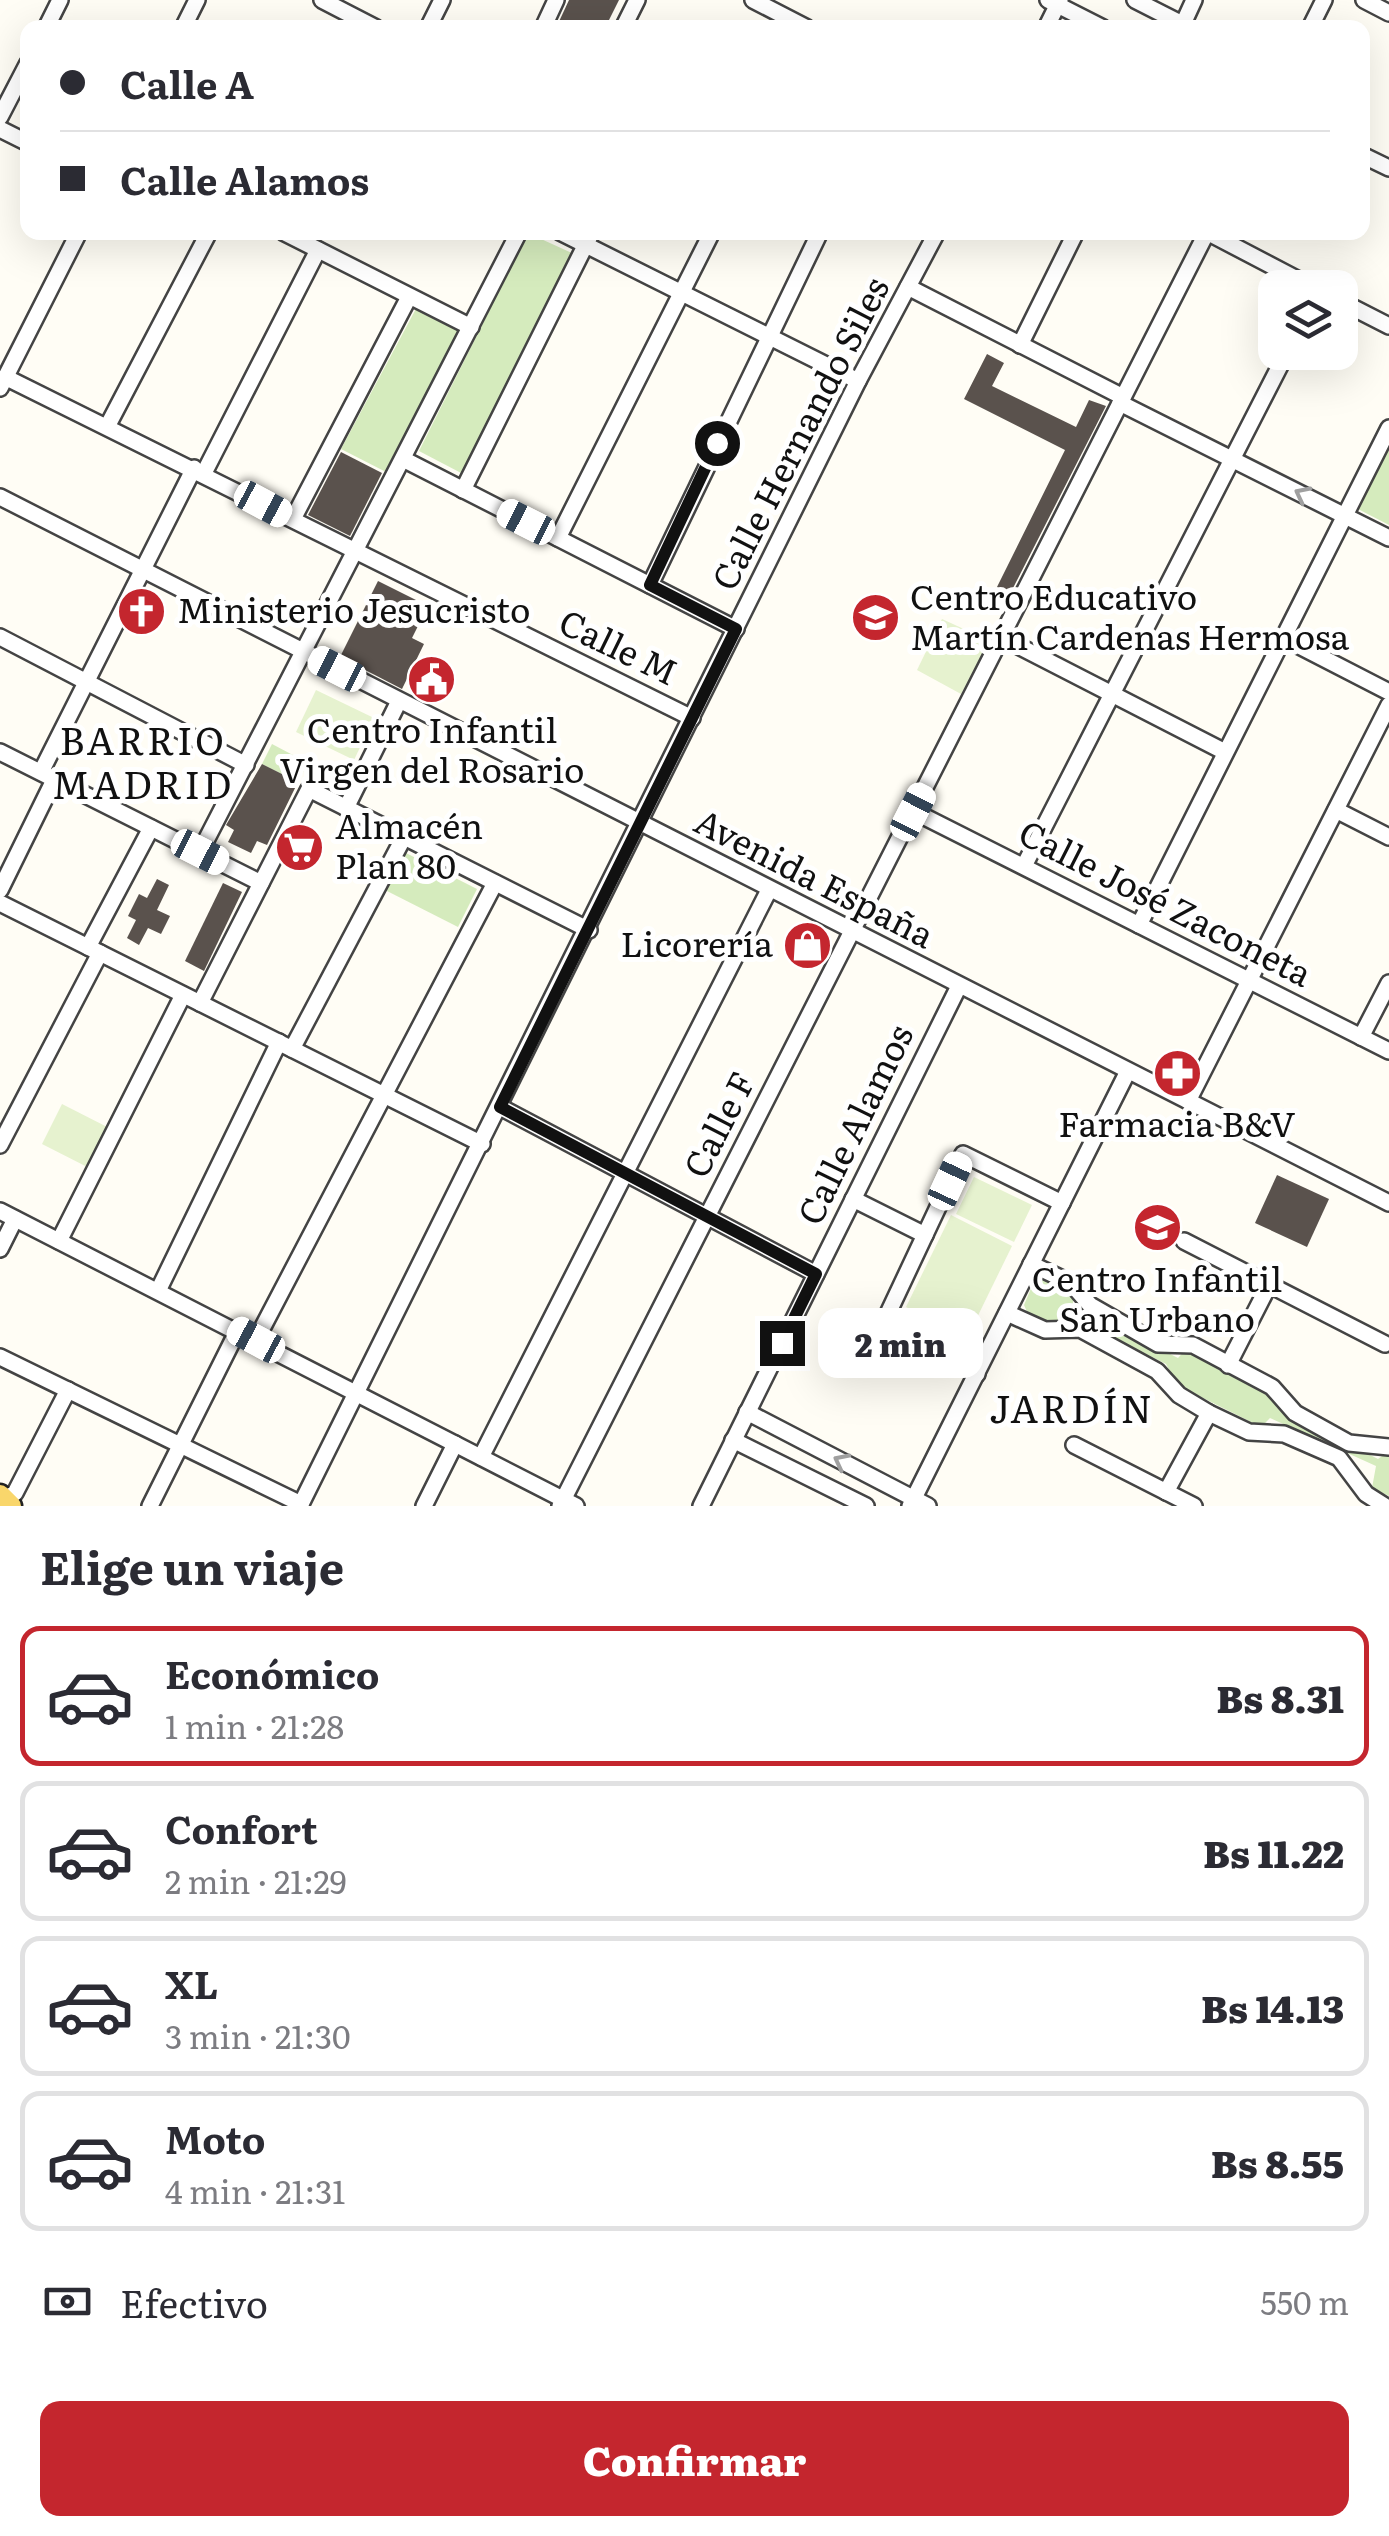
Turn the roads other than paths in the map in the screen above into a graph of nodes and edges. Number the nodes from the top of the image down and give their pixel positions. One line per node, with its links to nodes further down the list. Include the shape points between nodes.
1 (753, 0): 8 (street)
2 (1135, 0): 10 (street)
3 (1364, 0): 6 (street)
4 (325, 1): 7 (street)
5 (1055, 2): 9 (street)
6 (1389, 12)
7 (361, 20)
8 (792, 20)
9 (1088, 20)
10 (1175, 20)
11 (20, 78): 12 (street)
12 (0, 117)
13 (75, 240): 36 (street)
14 (205, 240): 39 (street)
15 (299, 240): 25 (street)
16 (515, 240): 31 (street)
17 (588, 240): 44 (street)
18 (591, 240): 28 (street)
19 (708, 240): 28 (street)
20 (816, 240): 33 (street)
21 (933, 240): 27 (street, Calle Hernando Siles)
22 (1072, 240): 34 (street)
23 (1203, 240): 38 (street, Calle F)
24 (1222, 240): 26 (street)
25 (318, 250): 29 (street); 43 (street)
26 (1280, 270)
27 (908, 287): 34 (street); 37 (street, Calle Hernando Siles)
28 (681, 293): 33 (street); 48 (street)
29 (409, 297): 31 (street); 47 (street)
30 (1358, 310): 32 (street)
31 (471, 326): 41 (street)
32 (1389, 326)
33 (767, 336): 37 (street); 52 (street)
34 (1020, 345): 38 (street)
35 (1278, 370): 42 (street)
36 (3, 382): 39 (street, Calle M)
37 (858, 382): 53 (street, Calle Hernando Siles)
38 (1122, 400): 42 (street); 55 (street, Calle F)
39 (108, 425): 43 (street, Calle M)
40 (1389, 428): 46 (street)
41 (403, 459): 44 (street); 50 (street)
42 (1232, 459): 46 (street, one-way to 42); 60 (street)
43 (199, 470): 47 (street, Calle M); 51 (street)
44 (463, 490): 48 (street)
45 (0, 497): 51 (street, Avenida España)
46 (1345, 516): 49 (street); 56 (street)
47 (293, 519): 50 (street, Calle M)
48 (558, 538): 52 (street)
49 (1389, 538)
50 (357, 552): 57 (street); 63 (street, Calle M)
51 (142, 569): 57 (street, Avenida España); 58 (street)
52 (650, 585): 53 (street)
53 (736, 629): 63 (street, Calle Hernando Siles)
54 (0, 637): 58 (street)
55 (1002, 637): 60 (street); 70 (street, Calle F)
56 (1284, 638): 59 (street); 65 (street)
57 (306, 653): 61 (street, Avenida España); 66 (street)
58 (86, 682): 66 (street); 67 (street)
59 (1389, 692)
60 (1112, 694): 65 (street); 76 (street)
61 (399, 700): 68 (street); 71 (street, Avenida España)
62 (1389, 705): 69 (street)
63 (692, 718): 71 (street, Calle Hernando Siles)
64 (0, 752): 67 (street)
65 (1225, 752): 82 (street)
66 (246, 765): 75 (street)
67 (47, 776): 72 (street); 79 (street)
68 (346, 808): 73 (street); 77 (street, via 309,790)
69 (1336, 810): 74 (street); 86 (street)
70 (913, 812): 76 (street, Calle José Zaconeta); 84 (street, Calle F)
71 (641, 824): 80 (street, Avenida España); 83 (street, Calle Hernando Siles)
72 (151, 828): 75 (street); 85 (street)
73 (404, 837): 78 (street); 92 (street)
74 (1389, 837)
75 (200, 852): 77 (street)
76 (1024, 866): 82 (street, Calle José Zaconeta)
77 (261, 883): 90 (street)
78 (495, 883): 83 (street); 95 (street)
79 (0, 890)
80 (769, 890): 84 (street, Avenida España); 100 (street)
81 (0, 903): 85 (street)
82 (1140, 925): 86 (street, Calle José Zaconeta)
83 (588, 930): 97 (street, Calle Hernando Siles)
84 (852, 931): 88 (street, Avenida España); 105 (street, Calle F)
85 (94, 950): 89 (street); 99 (street)
86 (1250, 980): 91 (street, Calle José Zaconeta); 96 (street)
87 (1389, 982): 91 (street)
88 (959, 986): 94 (street, Avenida España); 101 (street, Calle Alamos)
89 (184, 995): 90 (street); 107 (street)
90 (200, 1003): 92 (street)
91 (1361, 1037): 93 (street, Calle José Zaconeta)
92 (286, 1046): 95 (street); 113 (street)
93 (1389, 1051)
94 (1128, 1071): 96 (street, Avenida España); 102 (street)
95 (384, 1095): 98 (street); 116 (street)
96 (1188, 1102): 103 (street, Avenida España)
97 (500, 1107): 98 (street, Calle Hernando Siles); 100 (street)
98 (482, 1144): 122 (street, Calle Hernando Siles)
99 (0, 1145)
100 (625, 1174): 105 (street); 130 (street)
101 (853, 1199): 106 (street); 111 (street, Calle Alamos)
102 (1062, 1202): 106 (street, via 963,1154); 110 (street)
103 (1389, 1203)
104 (8, 1215): 107 (street); 109 (street)
105 (708, 1216): 111 (street); 133 (street, Calle F)
106 (925, 1235): 120 (street, via 884,1322)
107 (60, 1241): 113 (street)
108 (1184, 1241): 112 (street)
109 (0, 1249)
110 (1032, 1264): 114 (street); 119 (street, via 1158,1344 1193,1345)
111 (816, 1274): 123 (street, Calle Alamos)
112 (1269, 1285): 117 (street); 119 (street)
113 (158, 1290): 115 (street)
114 (1007, 1313): 120 (street); 124 (street, via 1045,1330 1080,1329 1157,1371 1179,1395)
115 (238, 1330): 116 (street); 127 (street)
116 (256, 1340): 122 (street)
117 (1385, 1344)
118 (0, 1357): 121 (street)
119 (1228, 1366): 129 (street, via 1272,1387 1295,1413 1336,1437)
120 (976, 1374): 134 (street)
121 (68, 1390): 127 (street); 132 (street, via 15,1493)
122 (357, 1393): 126 (street); 135 (street, Calle Hernando Siles)
123 (747, 1412): 125 (street, Calle Alamos); 134 (street, one-way to 123)
124 (1210, 1413): 131 (street); 141 (street, via 1338,1458 1366,1494)
125 (733, 1440): 138 (street, Calle Alamos); 139 (street)
126 (455, 1444): 130 (street); 137 (street)
127 (181, 1446): 135 (street); 136 (street)
128 (1074, 1446): 131 (street)
129 (1389, 1446)
130 (481, 1457): 133 (street)
131 (1166, 1492): 140 (street)
132 (4, 1501)
133 (566, 1504)
134 (917, 1504)
135 (300, 1505)
136 (150, 1506)
137 (424, 1506)
138 (701, 1506)
139 (866, 1506)
140 (1194, 1506)
141 (1385, 1506)

